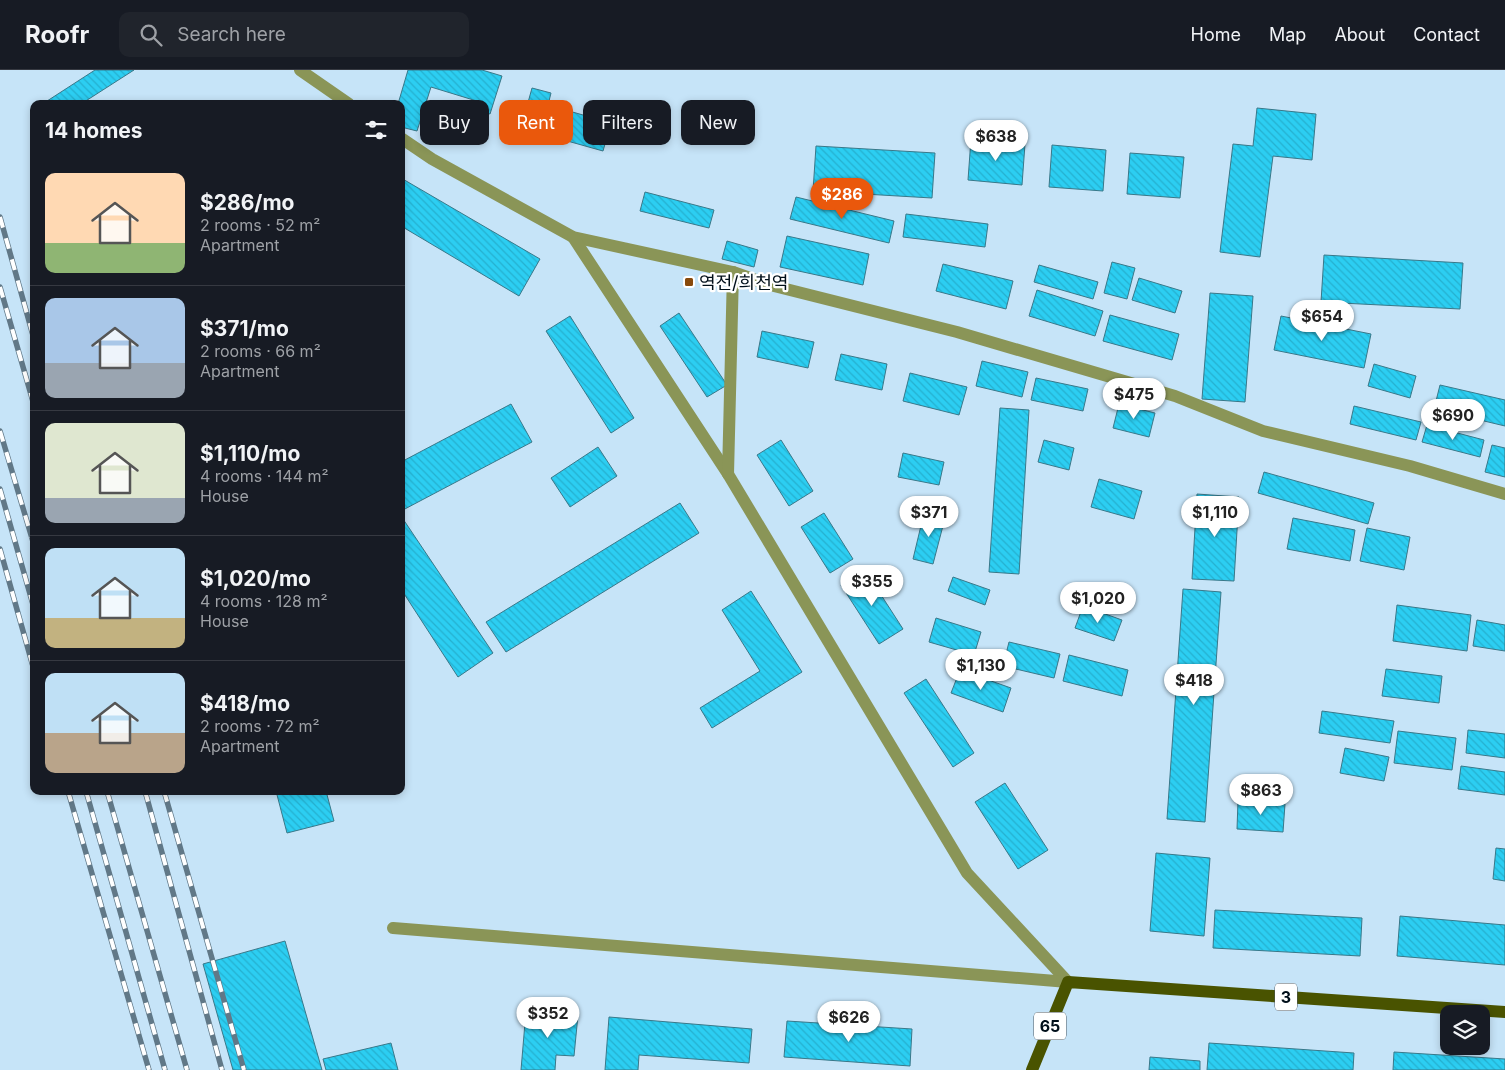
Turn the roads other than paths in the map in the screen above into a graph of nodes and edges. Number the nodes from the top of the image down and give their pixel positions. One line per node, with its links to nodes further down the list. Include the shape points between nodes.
1 (300, 70): 2 (street)
2 (343, 100)
3 (405, 141): 4 (street)
4 (573, 237): 5 (street); 6 (street)
5 (733, 272): 6 (street); 7 (street, via 770,285 957,332 1175,396 1263,431 1410,466)
6 (728, 474): 9 (street, via 968,873)
7 (1505, 494)
8 (393, 928): 9 (street)
9 (1068, 982): 10 (main road, 3); 11 (main road, 65)
10 (1505, 1012)
11 (1032, 1070)

